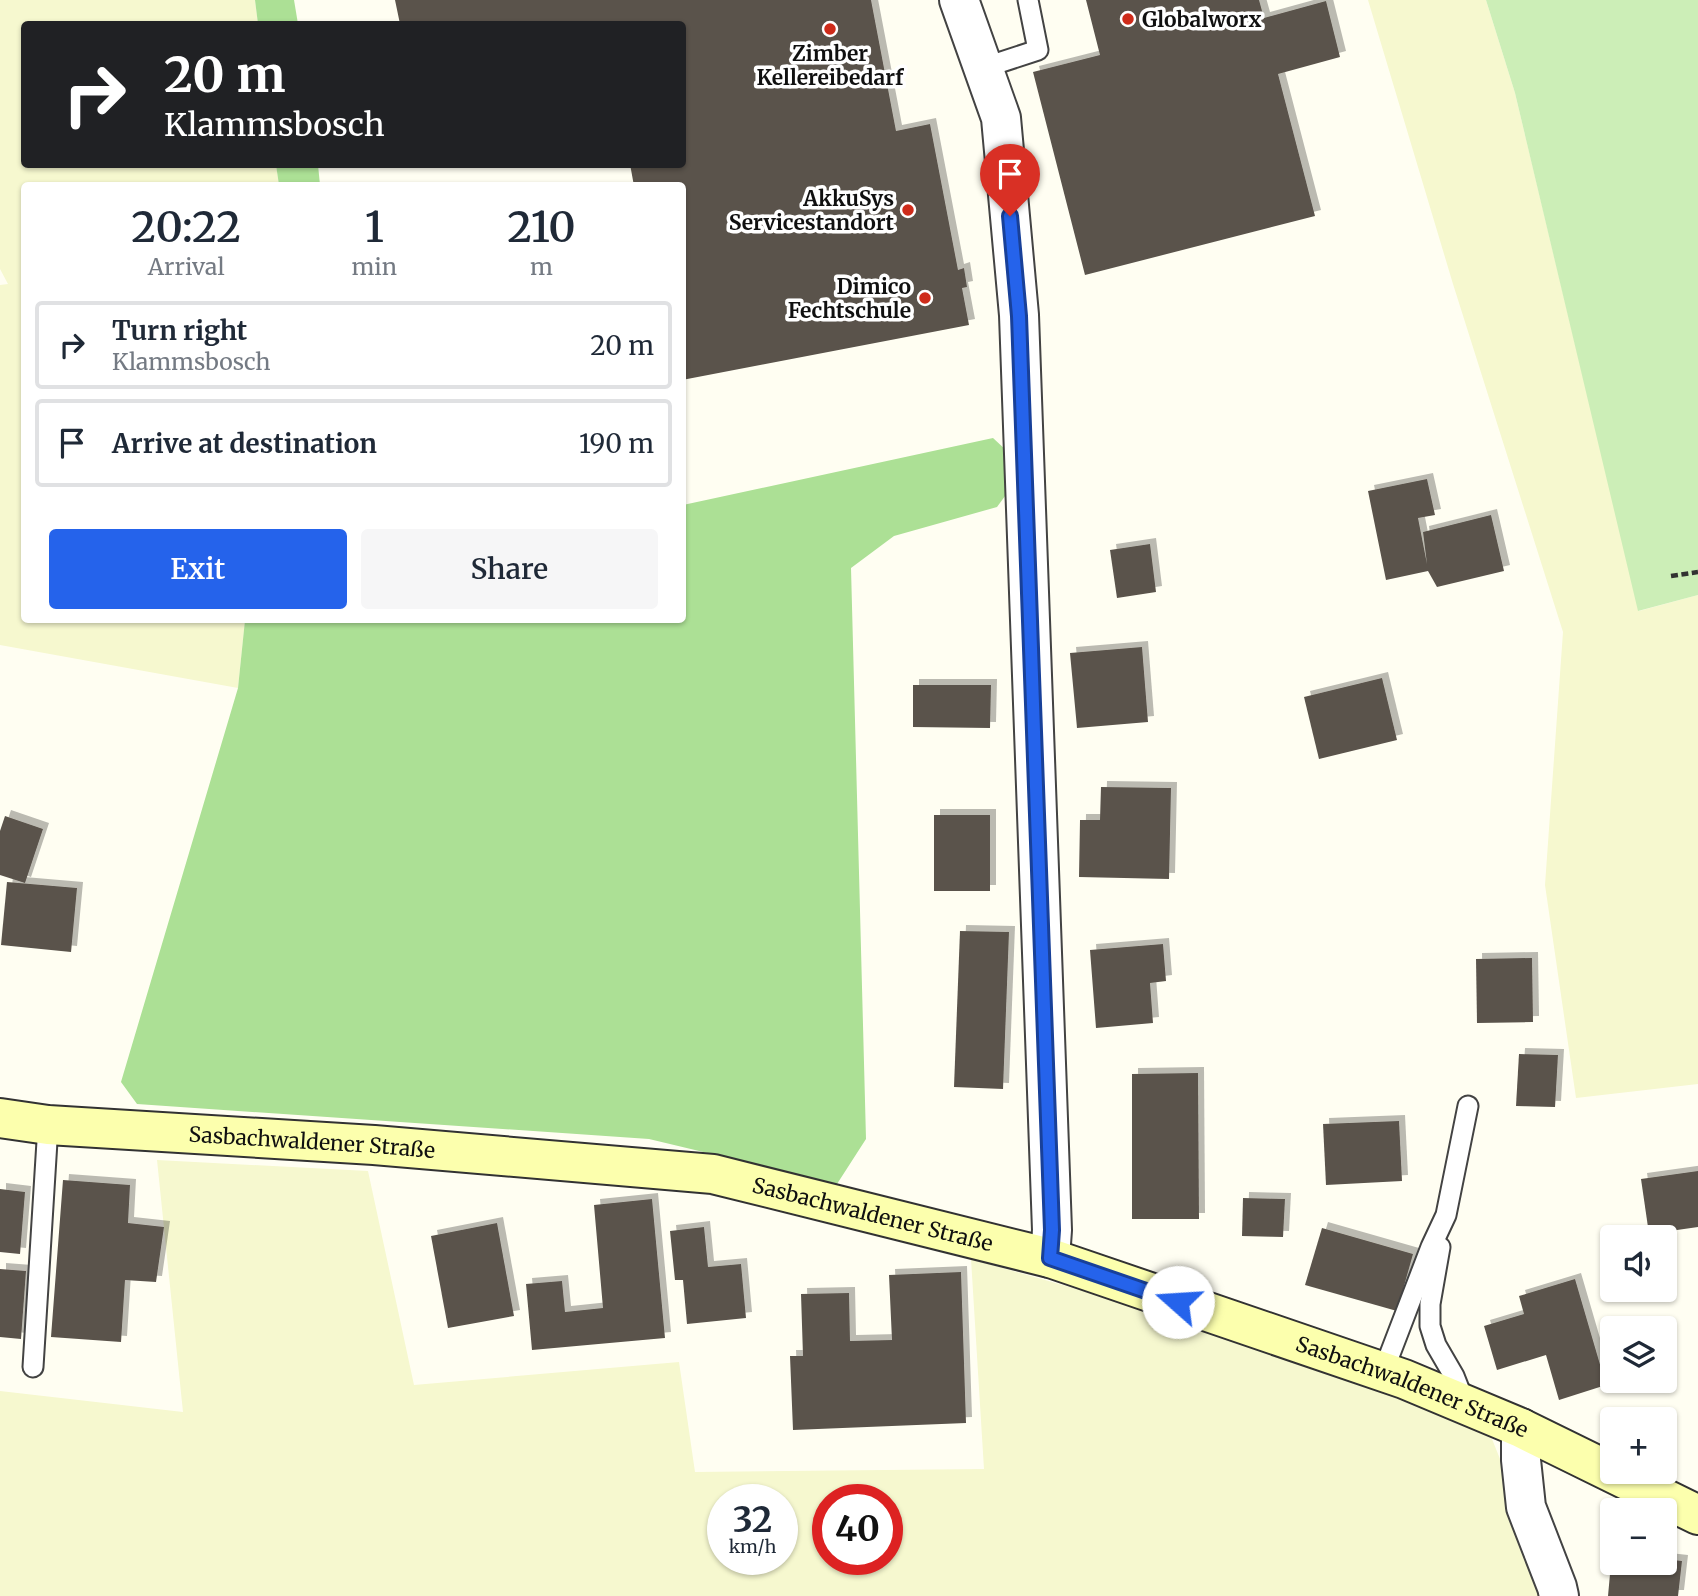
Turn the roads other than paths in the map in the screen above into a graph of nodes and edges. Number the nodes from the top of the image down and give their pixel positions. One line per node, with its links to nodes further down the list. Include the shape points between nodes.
1 (959, 0): 3 (street)
2 (1028, 0): 3 (lane, via 1038,50)
3 (983, 68): 8 (street, via 1000,117 1019,316)
4 (1468, 1106): 7 (lane)
5 (0, 1118): 6 (street, Sasbachwaldener Straße)
6 (48, 1125): 8 (street, Sasbachwaldener Straße, via 374,1145 713,1174); 9 (lane)
7 (1444, 1218): 10 (lane); 11 (lane, via 1430,1326)
8 (1050, 1258): 10 (street, Sasbachwaldener Straße)
9 (33, 1367)
10 (1383, 1372): 11 (street, Sasbachwaldener Straße)
11 (1465, 1405): 12 (street, Sasbachwaldener Straße)
12 (1521, 1428): 13 (street, Sasbachwaldener Straße); 14 (street, via 1526,1507)
13 (1698, 1515)
14 (1559, 1596)

